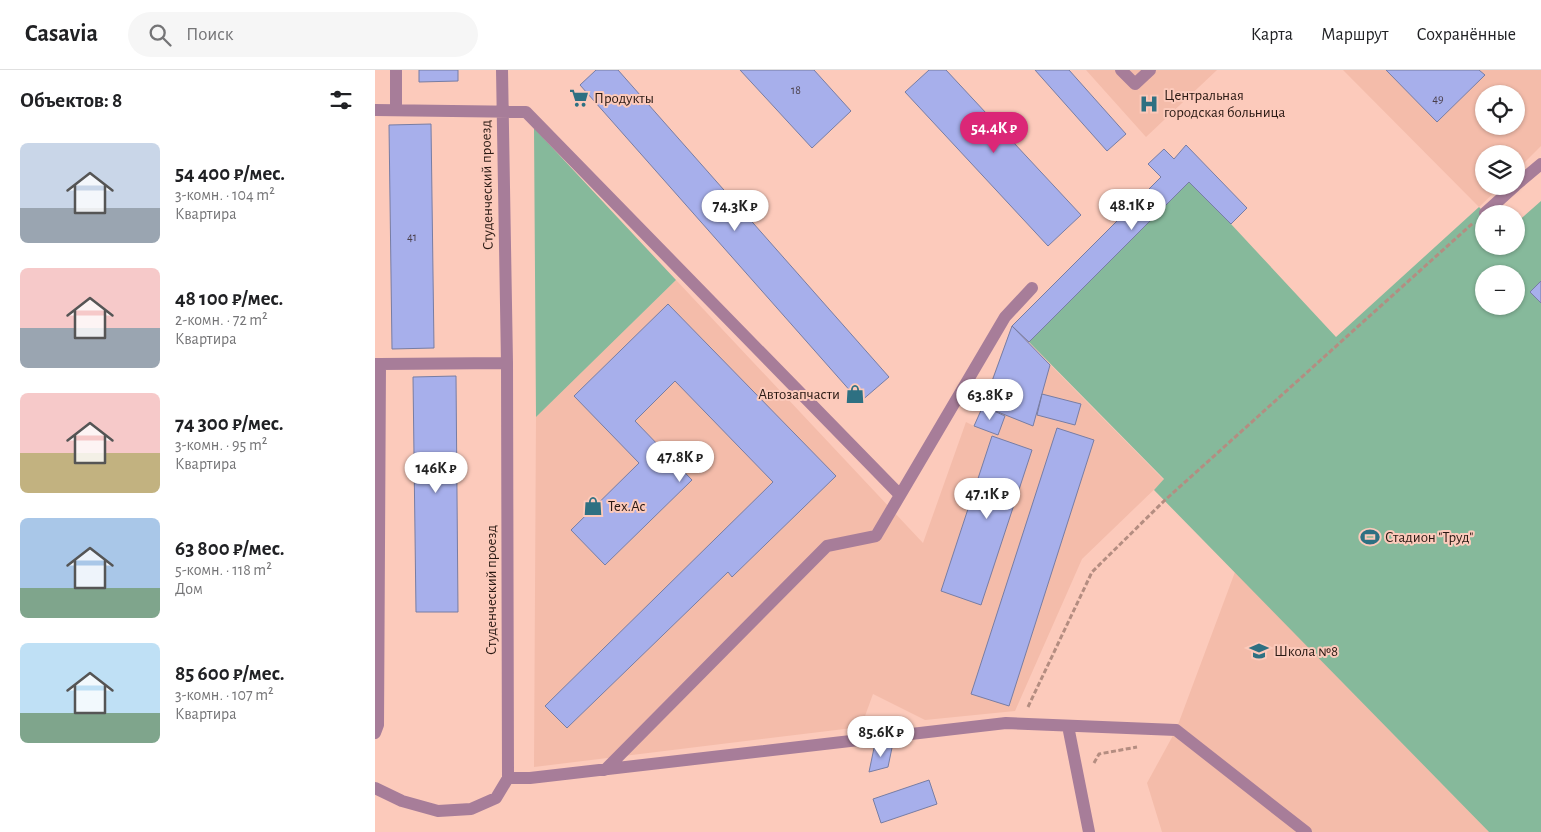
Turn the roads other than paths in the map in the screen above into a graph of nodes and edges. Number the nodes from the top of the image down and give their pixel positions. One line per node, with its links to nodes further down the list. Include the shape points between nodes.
1 (396, 70): 6 (street)
2 (502, 70): 7 (street, Студенческий проезд)
3 (1121, 70): 4 (street, via 1135,84)
4 (1149, 70)
5 (375, 110): 6 (street)
6 (396, 110): 7 (street)
7 (502, 112): 13 (street, Студенческий проезд); 15 (street, via 526,112)
8 (1541, 164): 9 (street)
9 (1525, 178)
10 (1506, 195): 11 (street)
11 (1494, 205)
12 (1032, 288): 15 (street, via 1005,317)
13 (507, 362): 14 (street); 19 (street, Студенческий проезд)
14 (378, 364): 17 (street, via 378,725)
15 (900, 495): 18 (street, via 876,536 827,546)
16 (1068, 726): 18 (street, via 1006,723); 21 (street); 22 (street, via 1176,730)
17 (375, 733)
18 (605, 770): 19 (street)
19 (508, 778): 20 (street, via 496,798 471,809 438,811 402,801)
20 (375, 788)
21 (1089, 832)
22 (1306, 832)

